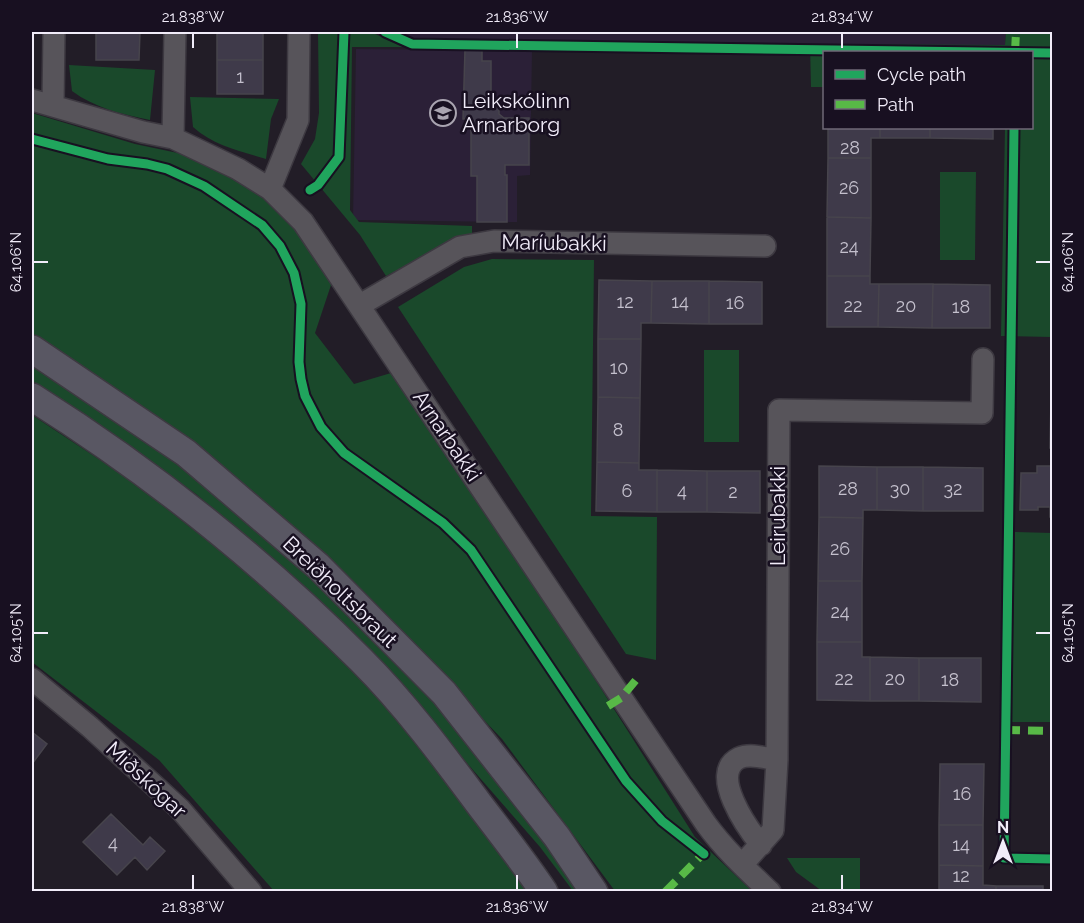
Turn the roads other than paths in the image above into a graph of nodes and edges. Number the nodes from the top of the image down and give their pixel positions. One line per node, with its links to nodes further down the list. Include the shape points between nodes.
1 (54, 32): 5 (street)
2 (175, 32): 6 (street)
3 (299, 32): 7 (street, via 298,120)
4 (32, 100): 5 (street, Arnarbakki)
5 (53, 106): 6 (street, Arnarbakki)
6 (173, 138): 7 (street, Arnarbakki)
7 (270, 189): 9 (street, Arnarbakki, via 303,222)
8 (765, 246): 9 (street, Maríubakki, via 494,241 460,247)
9 (360, 305): 16 (street, Arnarbakki, via 634,718 712,832)
10 (32, 349): 19 (main road, Breiðholtsbraut, via 186,453 318,566 444,693 557,837)
11 (983, 359): 14 (street, Leirubakki, via 982,413 779,410)
12 (32, 397): 18 (main road, Breiðholtsbraut, via 170,491 362,661 433,742)
13 (32, 679): 17 (street, Miðskógar, via 180,809)
14 (777, 760): 15 (street, Leirubakki, via 773,830); 15 (street, via 740,758 727,773 733,799)
15 (761, 845): 16 (street, Leirubakki)
16 (742, 866): 20 (street, Arnarbakki)
17 (251, 891)
18 (544, 891)
19 (594, 891)
20 (770, 891)

